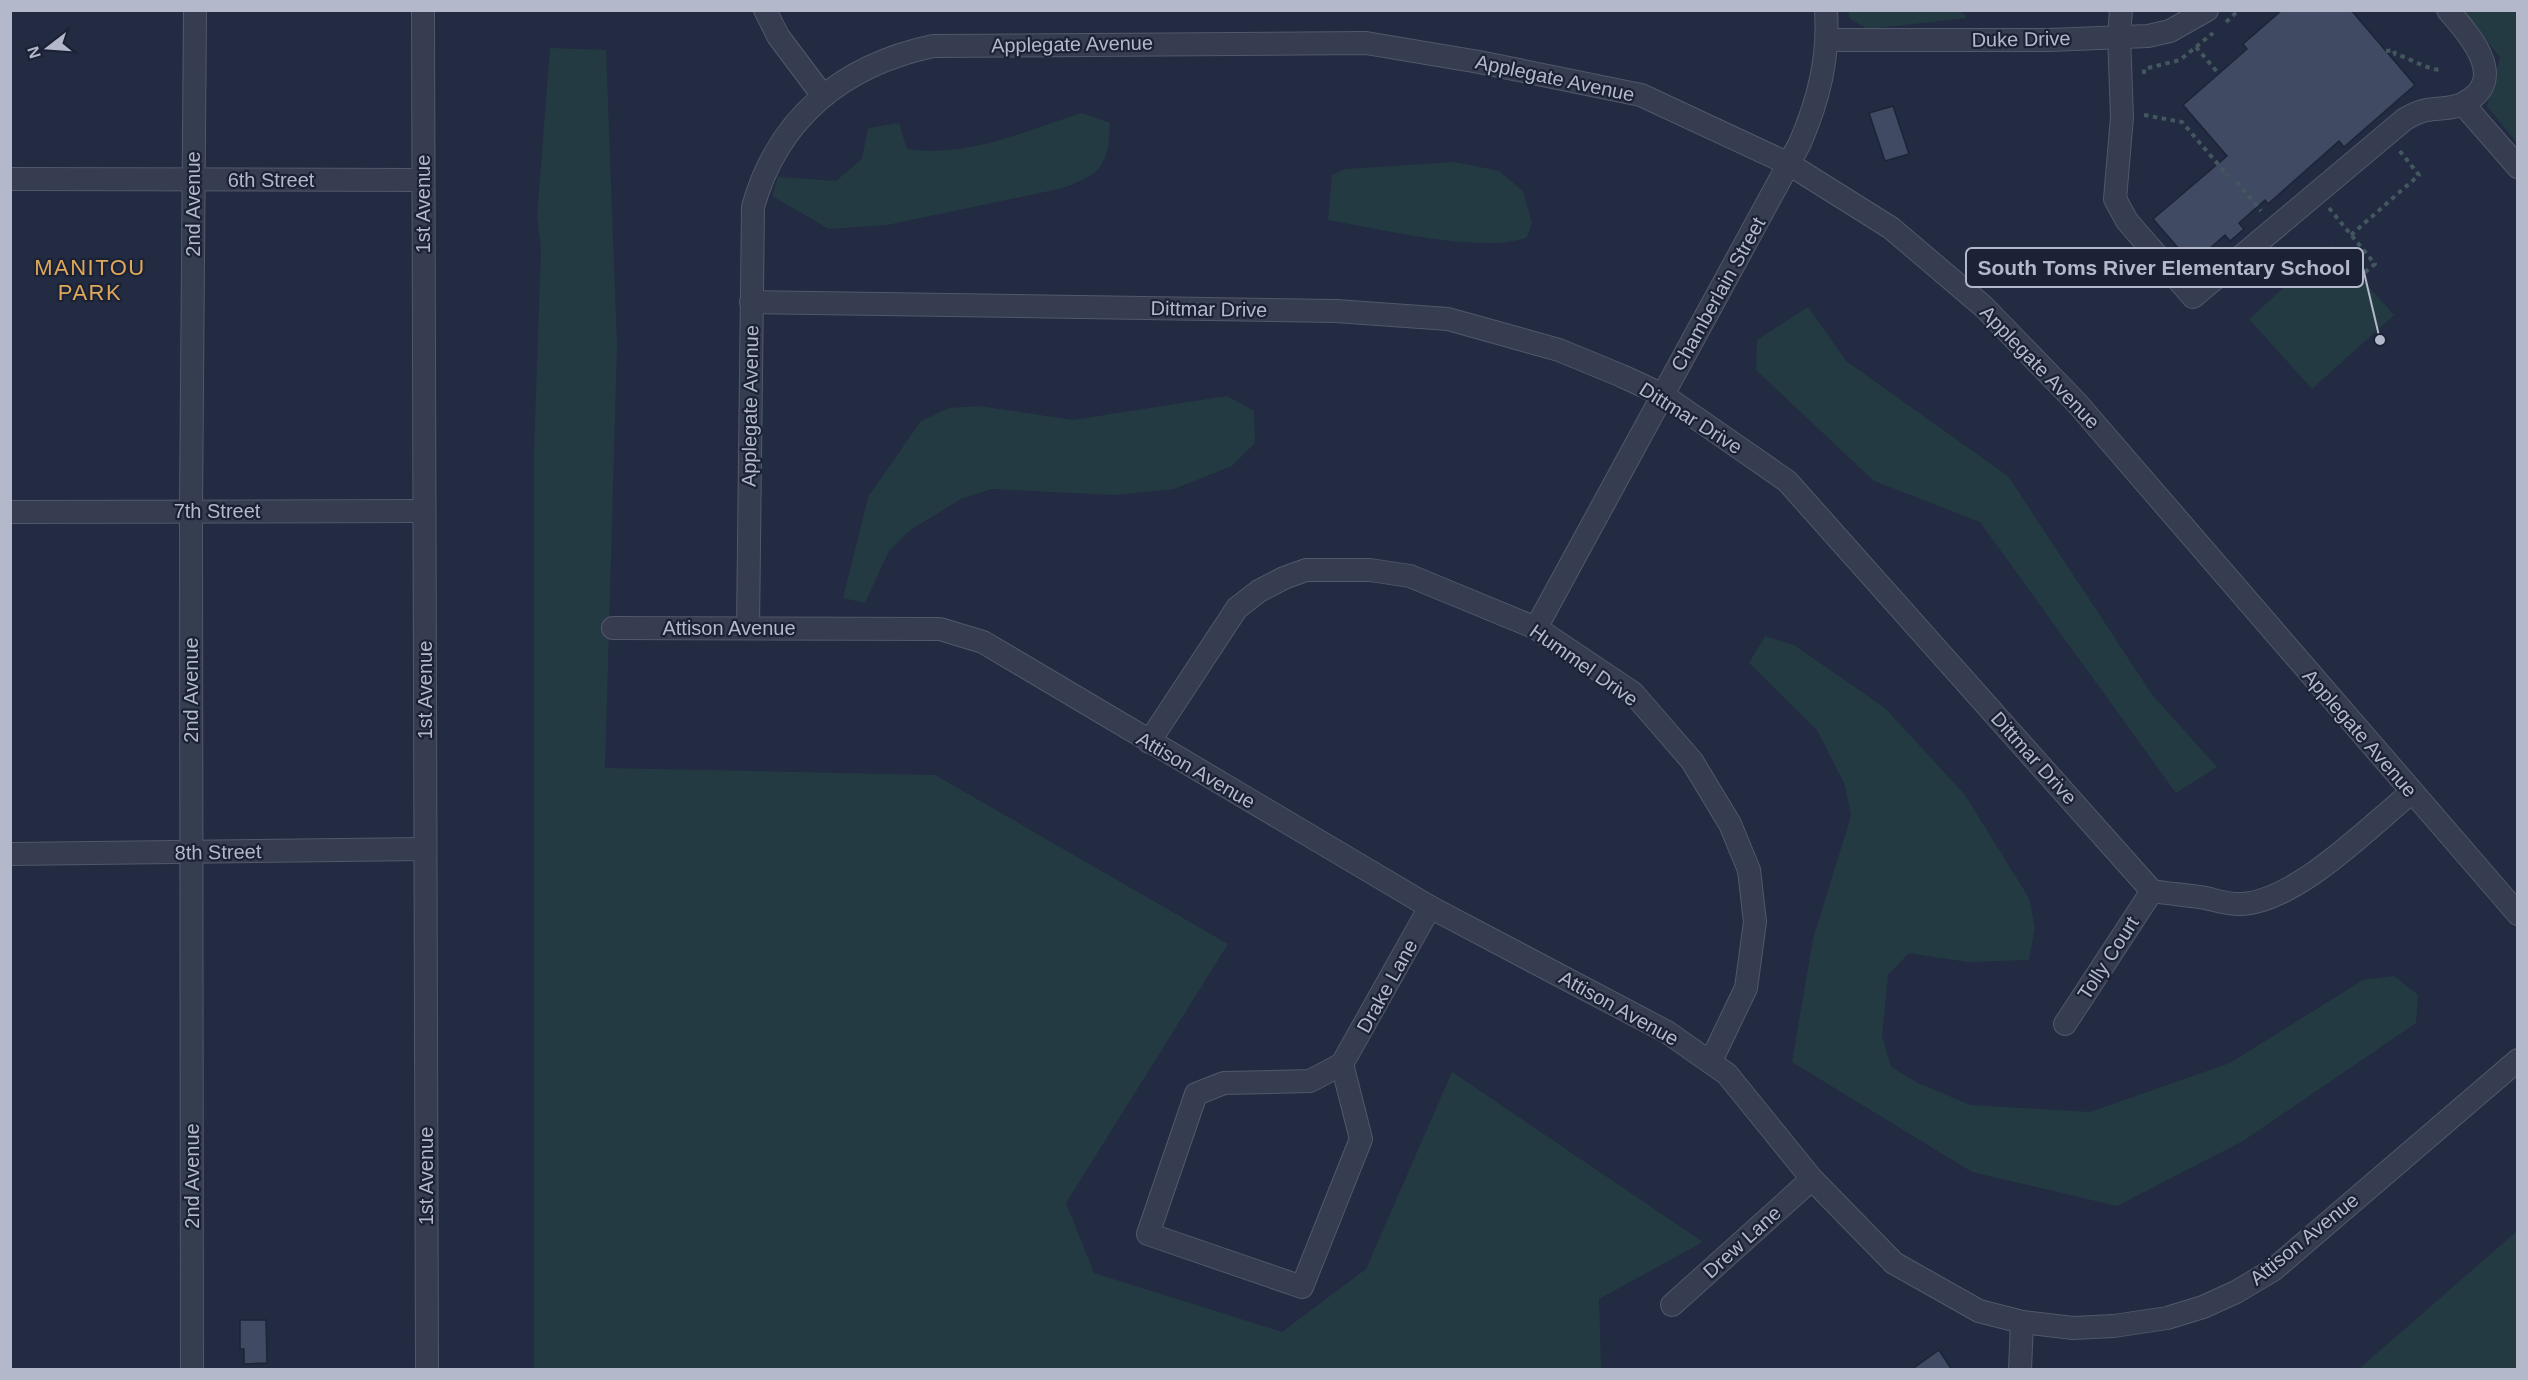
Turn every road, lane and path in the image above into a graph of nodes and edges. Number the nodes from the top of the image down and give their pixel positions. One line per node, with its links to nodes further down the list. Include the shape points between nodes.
1 (195, 10): 24 (street, 2nd Avenue)
2 (423, 10): 25 (street, 1st Avenue)
3 (765, 10): 16 (street, via 777,36)
4 (1826, 10): 10 (street, Chamberlain Street)
5 (2121, 10): 9 (street)
6 (2207, 10): 9 (street, Duke Drive, via 2170,31)
7 (2239, 10): 11 (path)
8 (2448, 10): 18 (street, via 2478,46 2485,70 2484,82)
9 (2119, 36): 10 (street, Duke Drive, via 2050,40); 19 (street, via 2122,117 2115,199 2127,222 2193,297)
10 (1828, 40): 20 (street, Chamberlain Street, via 1821,88)
11 (2196, 47): 14 (path); 15 (path, via 2181,60 2144,69)
12 (2386, 51): 13 (path, via 2394,50 2395,54)
13 (2442, 70)
14 (2219, 74)
15 (2144, 81)
16 (823, 96): 20 (street, Applegate Avenue, via 855,73 902,53 933,46 1366,43 1641,95); 31 (street, Applegate Avenue, via 792,126 762,177 753,207)
17 (2144, 104): 22 (path, via 2144,116 2182,122)
18 (2463, 104): 19 (street, via 2423,110); 21 (street)
19 (2386, 133): 29 (path, via 2420,175)
20 (1789, 164): 32 (street, Chamberlain Street); 40 (street, Applegate Avenue, via 1890,228 1984,307 2076,402)
21 (2517, 167)
22 (2228, 176)
23 (10, 179): 24 (street, 6th Street)
24 (193, 180): 25 (street, 6th Street); 33 (street, 2nd Avenue)
25 (423, 180): 34 (street, 1st Avenue)
26 (2237, 182): 28 (path)
27 (2329, 207): 29 (path)
28 (2268, 219)
29 (2351, 235): 30 (path, via 2374,264)
30 (2359, 277)
31 (751, 302): 32 (street, Dittmar Drive, via 1336,311 1448,319 1559,350); 37 (street, Applegate Avenue)
32 (1663, 395): 38 (street, Chamberlain Street); 44 (street, Dittmar Drive, via 1787,481)
33 (191, 511): 34 (street, 7th Street); 35 (street, 7th Street); 42 (street, 2nd Avenue)
34 (424, 511): 41 (street, 1st Avenue)
35 (10, 512)
36 (613, 628): 37 (street, Attison Avenue)
37 (748, 628): 39 (street, Attison Avenue, via 940,629 963,634 983,642)
38 (1536, 628): 39 (street, Hummel Drive, via 1410,576 1370,570 1306,570 1259,591 1237,608); 49 (street, Hummel Drive, via 1633,693 1692,761 1730,824 1749,870 1755,922 1746,988)
39 (1149, 742): 45 (street, Attison Avenue)
40 (2412, 792): 44 (street, via 2300,884 2265,900 2218,903); 46 (street, Applegate Avenue)
41 (425, 849): 42 (street, 8th Street); 55 (street, 1st Avenue)
42 (192, 853): 43 (street, 8th Street); 54 (street, 2nd Avenue)
43 (10, 854)
44 (2152, 891): 47 (street, Tolly Court)
45 (1430, 907): 49 (street, Attison Avenue, via 1667,1032); 50 (street, Drake Lane)
46 (2517, 914)
47 (2065, 1024)
48 (2517, 1060): 53 (street, Attison Avenue, via 2273,1270 2236,1292 2167,1318 2114,1326 2073,1328)
49 (1711, 1061): 51 (street, Attison Avenue, via 1728,1074)
50 (1342, 1064): 50 (street, via 1310,1081 1224,1083 1196,1094 1148,1234 1302,1287 1361,1139)
51 (1812, 1179): 52 (street, Drew Lane); 53 (street, Attison Avenue, via 1894,1263 1979,1311)
52 (1672, 1305)
53 (2022, 1322): 56 (street)
54 (192, 1370)
55 (427, 1370)
56 (2020, 1370)

